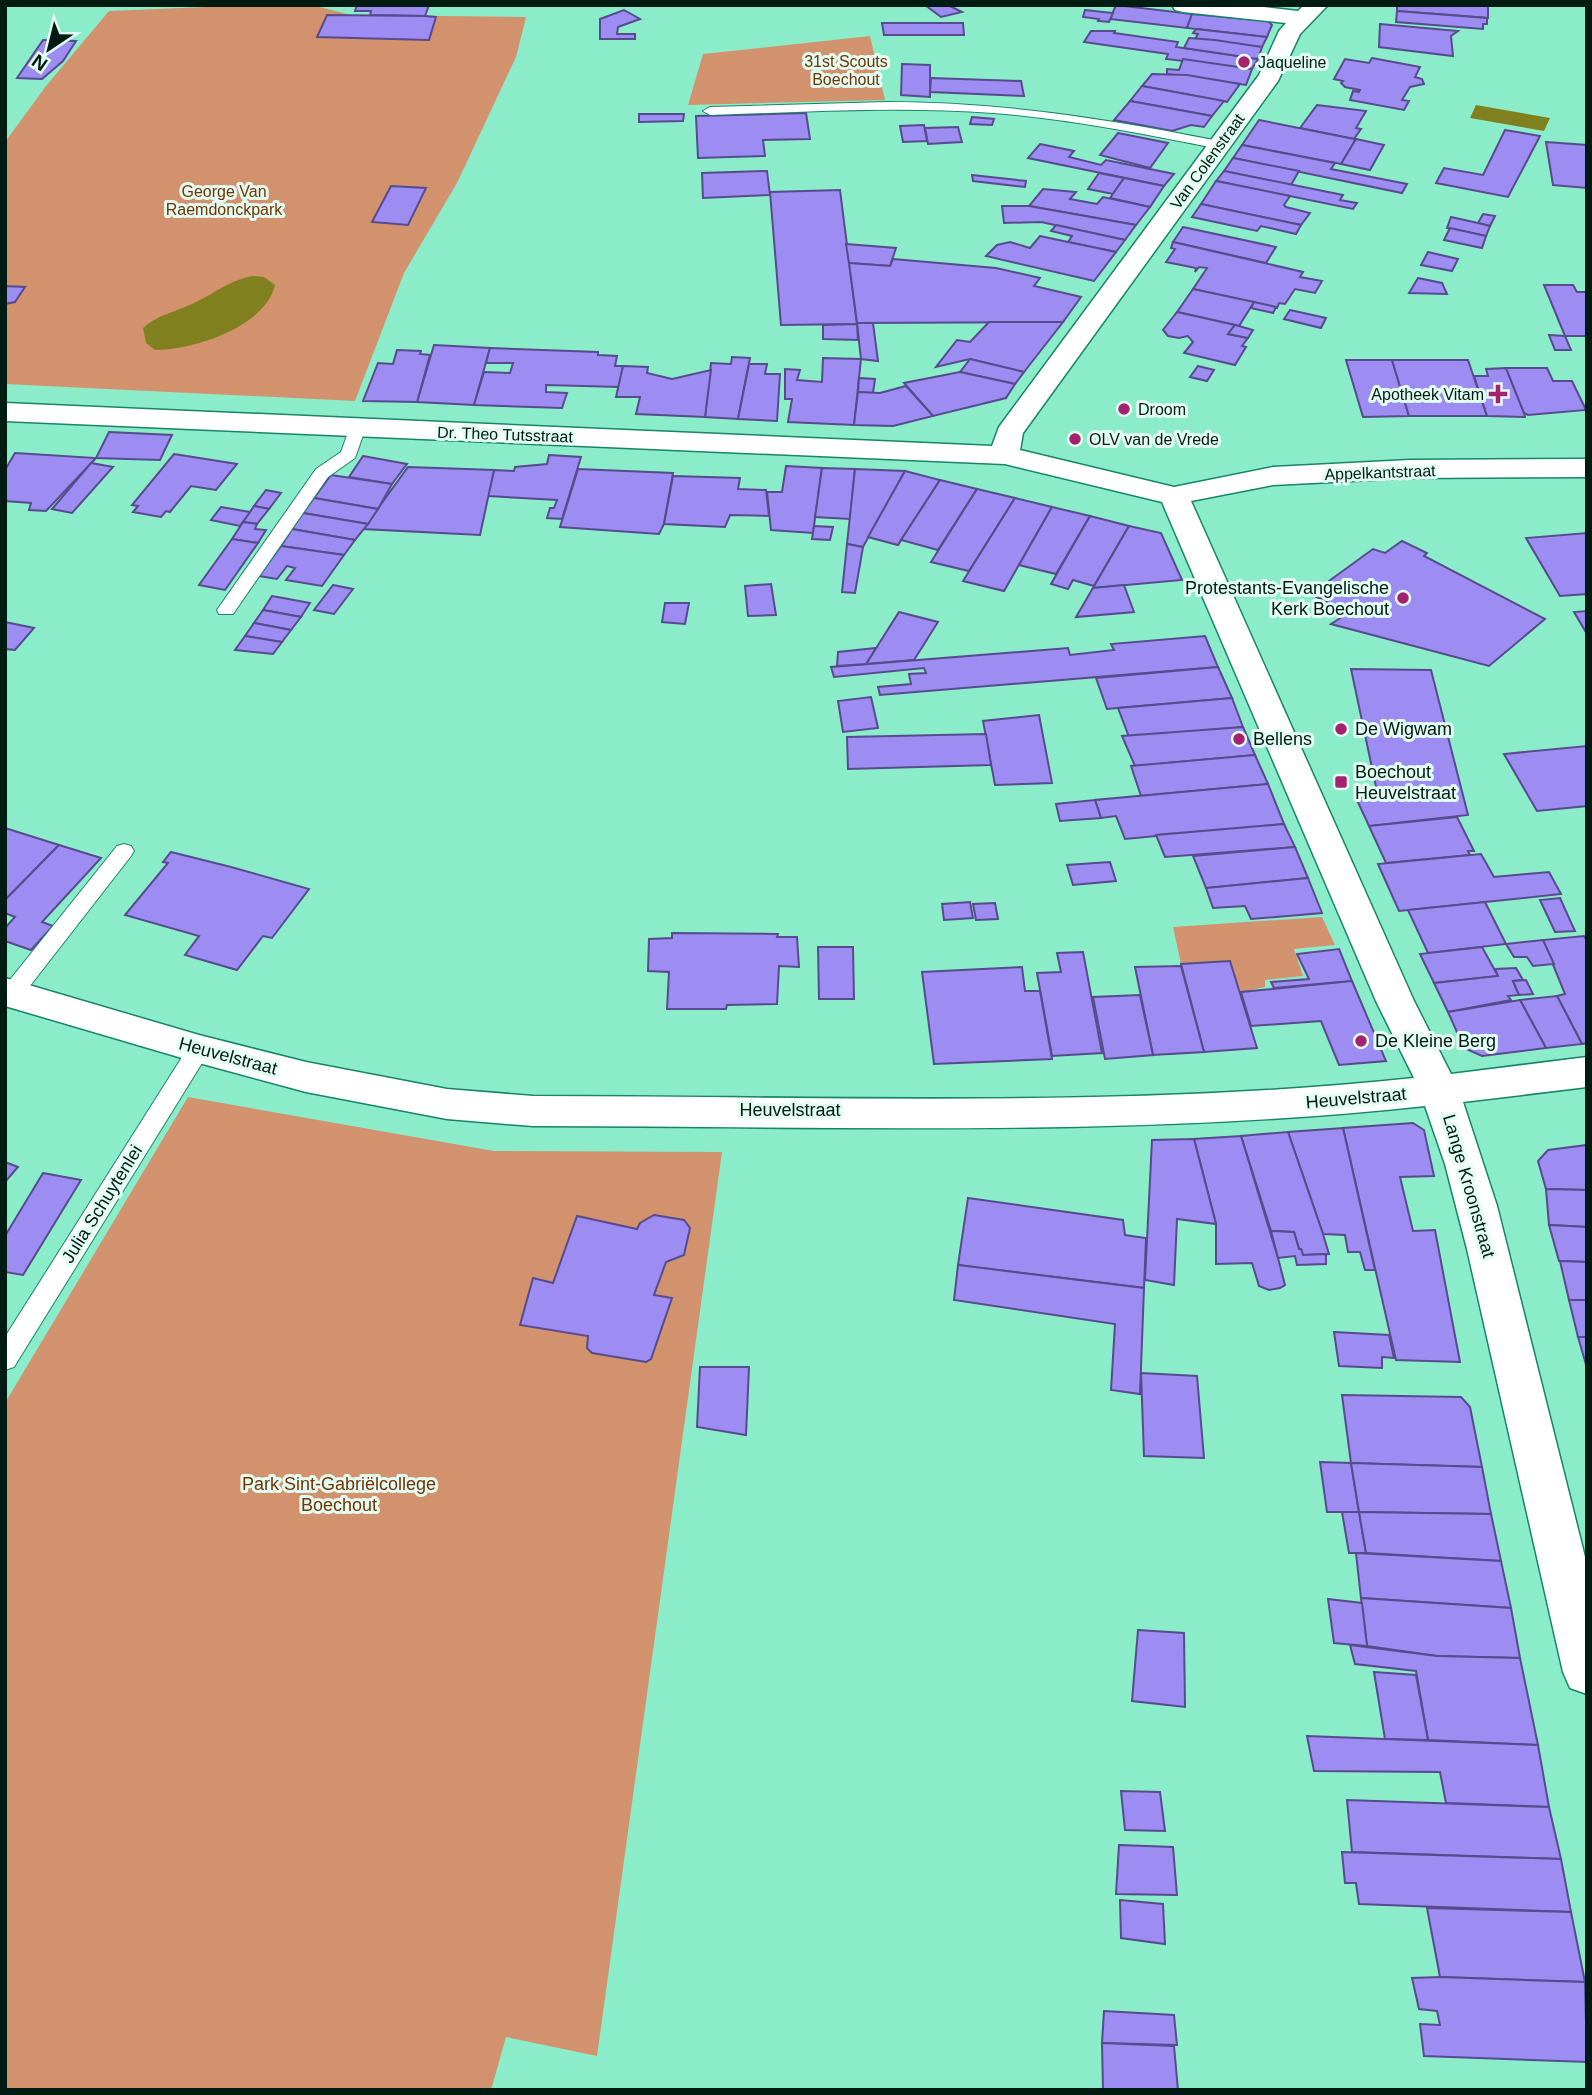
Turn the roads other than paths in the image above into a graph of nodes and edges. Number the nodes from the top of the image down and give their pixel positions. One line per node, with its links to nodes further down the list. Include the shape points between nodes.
1 (1183, 5): 2 (street)
2 (1311, 11): 4 (street, Van Colenstraat, via 1290,31 1270,76)
3 (710, 111): 4 (lane, via 901,106 993,109 1102,122)
4 (1219, 145): 7 (street, Van Colenstraat, via 1009,433)
5 (5, 412): 6 (street, Dr. Theo Tutsstraat)
6 (358, 428): 7 (street, Dr. Theo Tutsstraat); 10 (lane, via 349,454 323,473)
7 (1004, 455): 9 (street, Dr. Theo Tutsstraat)
8 (1587, 468): 9 (street, Appelkantstraat, via 1410,469 1273,476)
9 (1174, 496): 15 (street, Lange Kroonstraat, via 1395,1001)
10 (226, 610)
11 (124, 851): 12 (lane)
12 (8, 993): 13 (street, Heuvelstraat)
13 (199, 1049): 15 (street, Heuvelstraat, via 306,1077 447,1104 533,1111 1115,1111); 16 (lane, Julia Schuytenlei)
14 (1587, 1072): 15 (street, Heuvelstraat)
15 (1441, 1090): 19 (street, Lange Kroonstraat, via 1466,1163)
16 (41, 1302): 17 (lane); 18 (lane, Julia Schuytenlei)
17 (5, 1330)
18 (5, 1359)
19 (1587, 1672)

